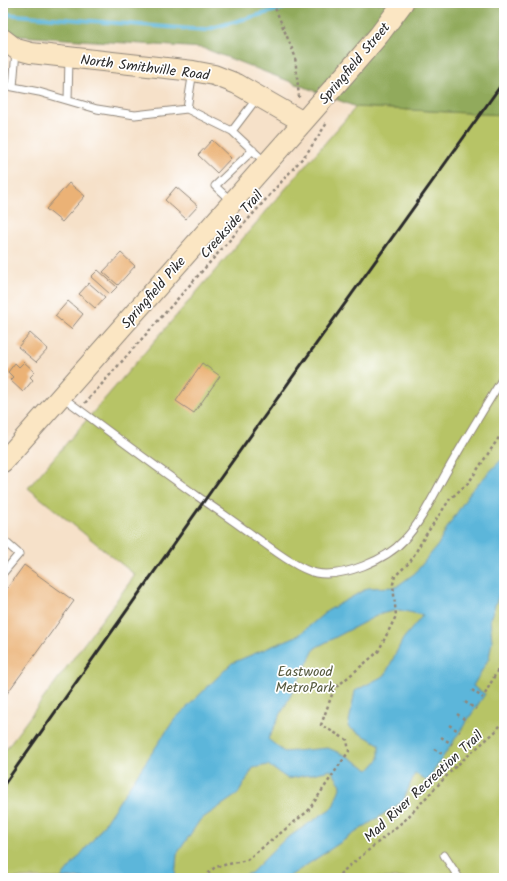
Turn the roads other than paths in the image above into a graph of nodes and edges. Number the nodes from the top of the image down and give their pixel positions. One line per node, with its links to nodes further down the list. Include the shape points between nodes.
1 (403, 3): 10 (main road, Springfield Street, via 374,41)
2 (10, 44): 3 (main road, North Smithville Road, via 31,53); 6 (lane)
3 (69, 57): 4 (main road, North Smithville Road); 8 (lane)
4 (193, 70): 7 (main road, North Smithville Road, via 237,84); 9 (lane)
5 (3, 85): 6 (lane)
6 (13, 86): 8 (lane)
7 (258, 96): 10 (main road, North Smithville Road); 11 (lane)
8 (68, 100): 9 (lane, via 97,109 135,115)
9 (187, 108): 11 (lane)
10 (303, 122): 12 (main road, Springfield Pike)
11 (232, 131): 12 (lane)
12 (260, 157): 14 (main road, Springfield Pike, via 232,202)
13 (504, 376): 14 (lane, via 428,508 404,540 369,564 327,574 305,570 272,549)
14 (61, 396): 15 (main road, Springfield Pike)
15 (3, 462)
16 (3, 540): 17 (lane, via 20,554)
17 (3, 573)
18 (444, 854): 19 (lane)
19 (459, 878)

